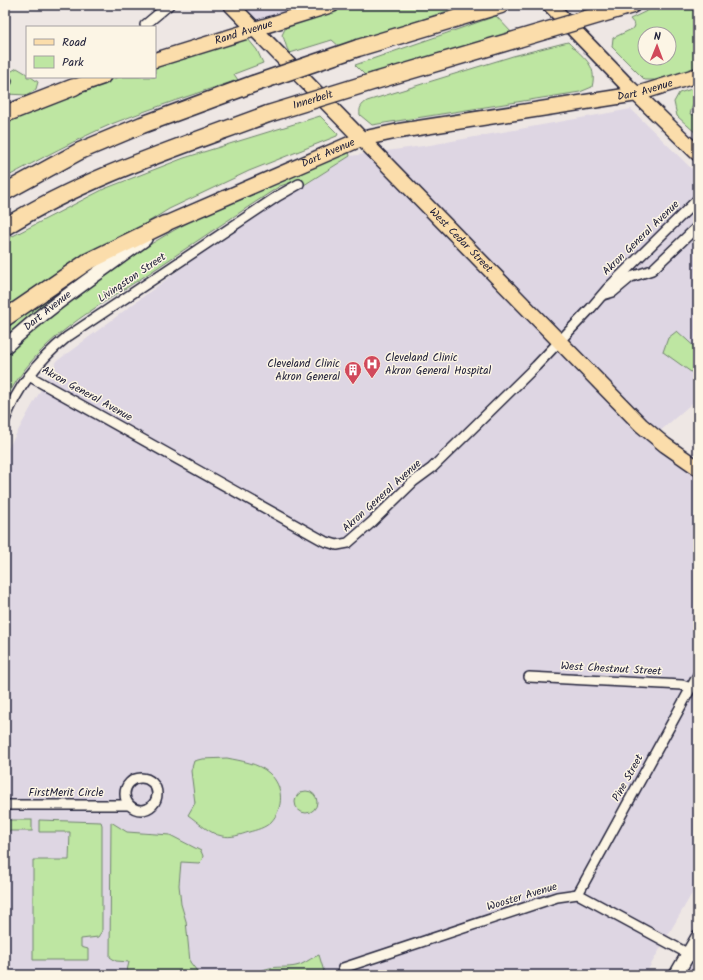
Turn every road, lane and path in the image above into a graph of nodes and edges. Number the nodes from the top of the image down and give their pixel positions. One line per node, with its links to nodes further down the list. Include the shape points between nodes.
1 (169, 5): 7 (street)
2 (231, 5): 8 (main road, West Cedar Street)
3 (332, 5): 8 (main road, Rand Avenue)
4 (550, 5): 13 (main road)
5 (494, 7): 19 (highway, bridge, via 358,48 142,125 80,152)
6 (625, 7): 23 (highway, Innerbelt, bridge, via 268,114 102,178 39,207)
7 (145, 25)
8 (256, 29): 9 (main road, Rand Avenue); 16 (main road, West Cedar Street)
9 (156, 60)
10 (698, 75): 13 (main road, Dart Avenue)
11 (100, 78): 12 (main road)
12 (74, 86): 14 (main road); 15 (highway)
13 (637, 94): 16 (main road, Dart Avenue); 17 (main road)
14 (5, 106)
15 (5, 114)
16 (362, 139): 21 (main road, Dart Avenue); 26 (main road, West Cedar Street)
17 (698, 154)
18 (299, 184): 28 (street, Livingston Street, via 265,204 67,337 48,352)
19 (5, 192)
20 (698, 199): 24 (street, Akron General Avenue)
21 (165, 224): 25 (highway, via 87,262); 27 (main road, Dart Avenue, via 66,296)
22 (698, 226): 24 (street, Akron General Avenue, via 652,270 631,277 613,292)
23 (5, 227)
24 (603, 295): 26 (street, Akron General Avenue)
25 (5, 318)
26 (560, 341): 28 (street, Akron General Avenue, via 432,468 413,482 356,538 343,545 324,541); 30 (main road, West Cedar Street, via 642,425)
27 (5, 347)
28 (29, 376): 29 (street, Livingston Street)
29 (5, 420)
30 (698, 468)
31 (698, 675): 33 (street, Pine Street)
32 (529, 677): 33 (street, West Chestnut Street, via 675,684)
33 (691, 688): 36 (street, Pine Street)
34 (5, 805): 35 (street, FirstMerit Circle)
35 (128, 805)
36 (578, 894): 38 (street); 39 (street, Wooster Avenue, via 557,897)
37 (698, 937): 38 (main road)
38 (693, 956): 40 (main road)
39 (343, 968)
40 (676, 975)

